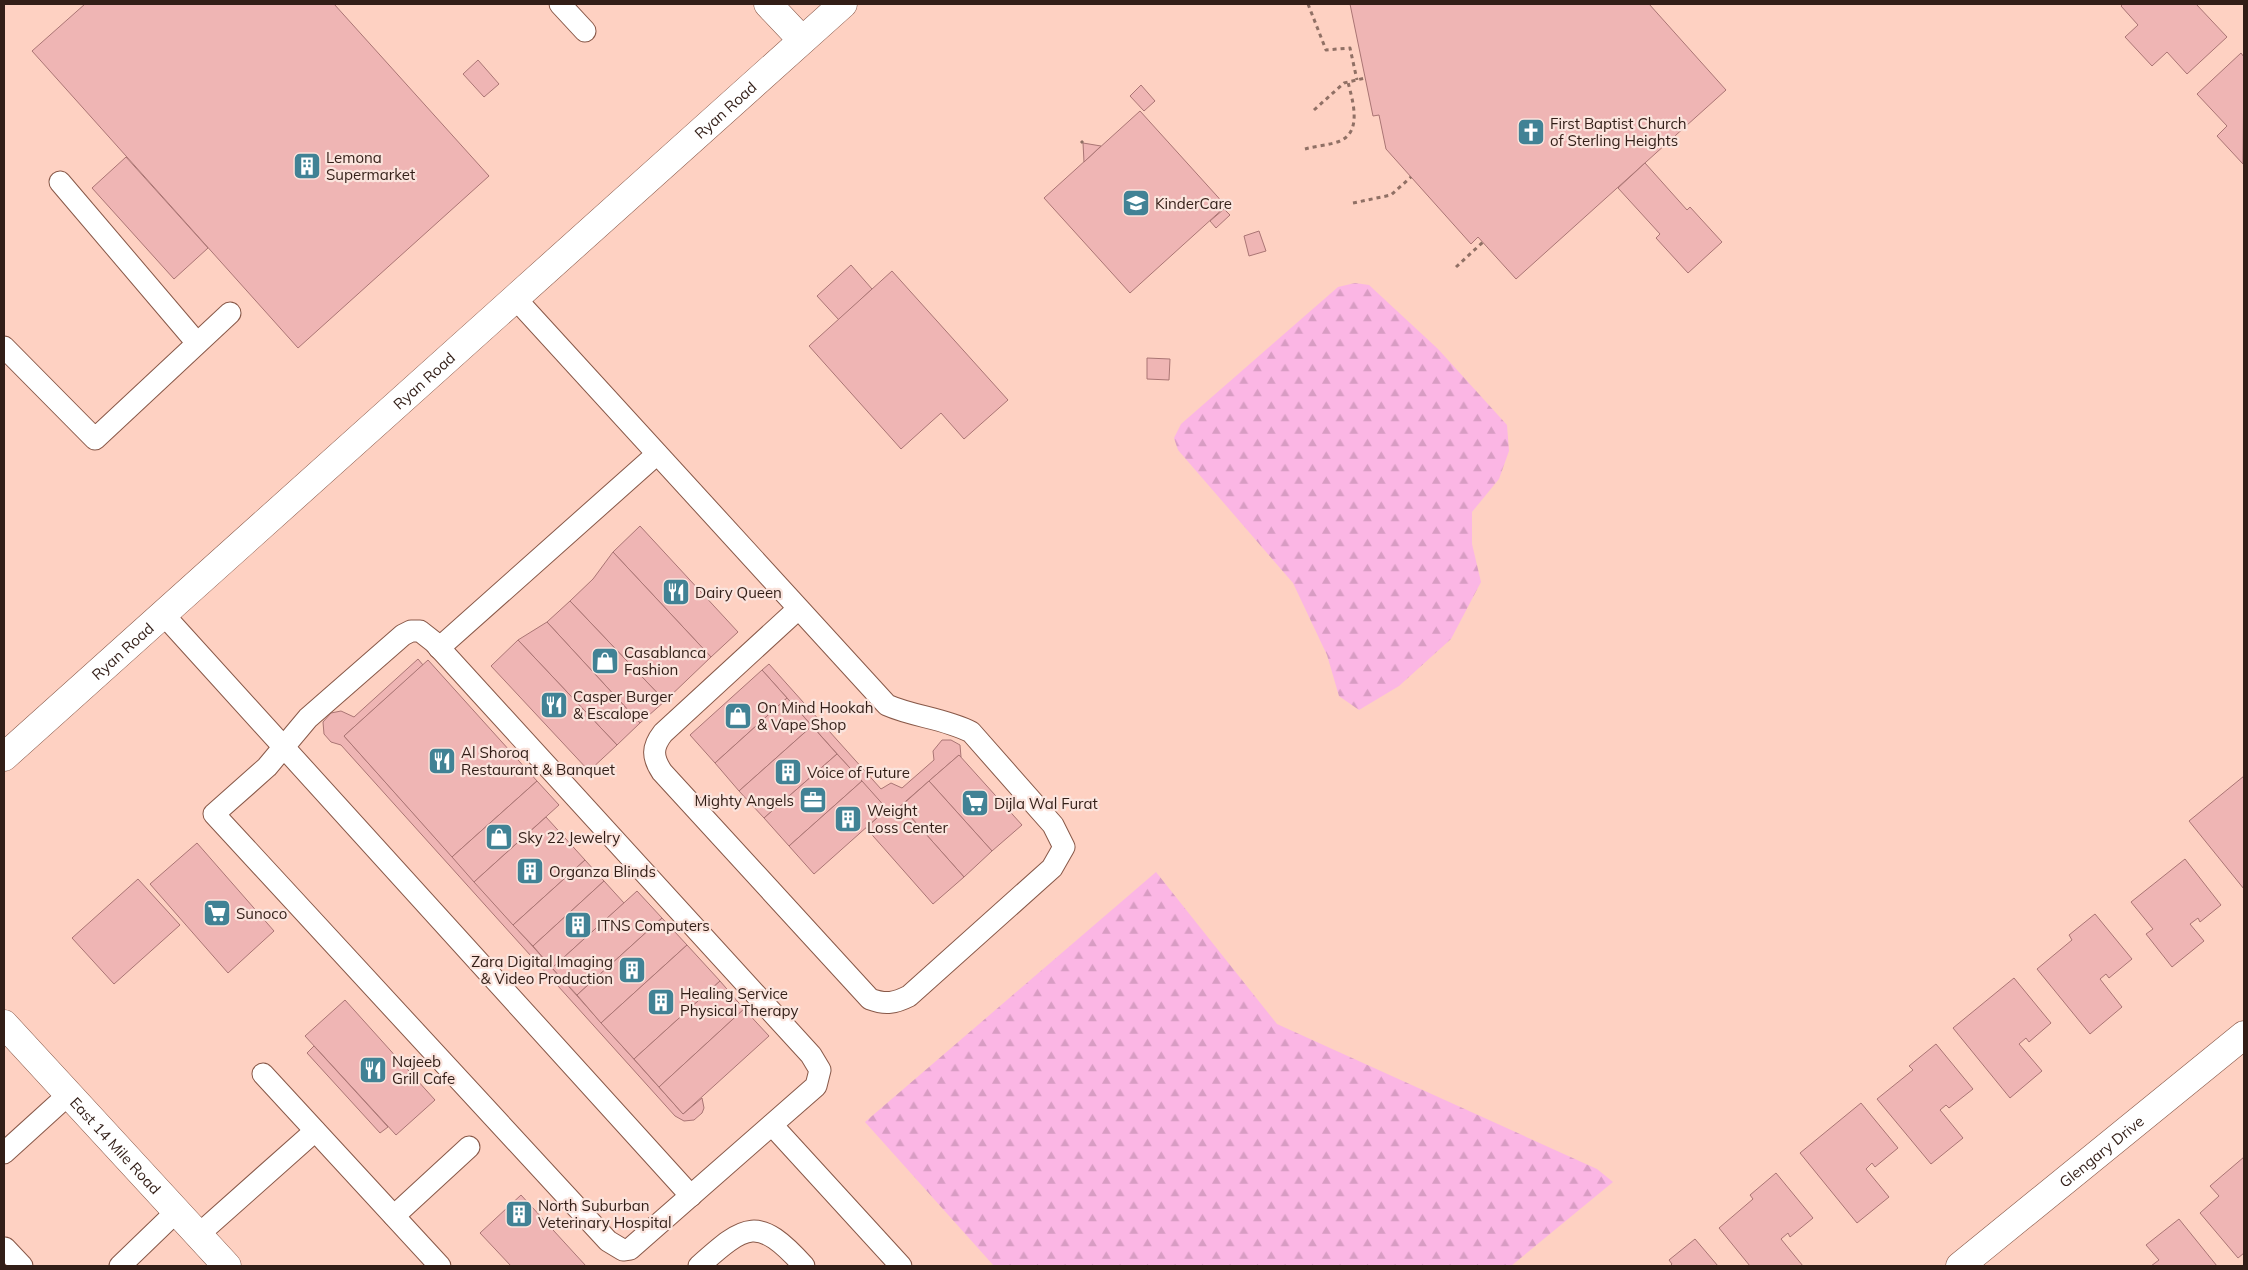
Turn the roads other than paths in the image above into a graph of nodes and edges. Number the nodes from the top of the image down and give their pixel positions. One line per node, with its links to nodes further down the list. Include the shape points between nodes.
1 (560, 4): 4 (lane)
2 (768, 4): 5 (main road)
3 (842, 4): 5 (main road, Ryan Road)
4 (585, 31)
5 (802, 40): 7 (main road, Ryan Road)
6 (60, 182): 9 (lane)
7 (515, 298): 11 (lane); 13 (main road, Ryan Road)
8 (230, 313): 9 (lane)
9 (197, 343): 10 (lane, via 95,439)
10 (4, 347)
11 (657, 454): 12 (lane); 14 (lane)
12 (798, 609): 12 (lane, via 887,705 955,724 970,732 1053,825 1064,847 1052,868 909,996 896,1002 883,1004 870,999 655,762 655,746 663,733)
13 (163, 614): 15 (lane); 16 (main road, Ryan Road)
14 (439, 648): 15 (lane, via 420,630 403,635 308,718); 21 (lane, via 816,1062 820,1070 816,1086)
15 (284, 748): 25 (lane); 25 (lane, via 267,768 214,814 608,1241 623,1250 630,1248)
16 (4, 757)
17 (4, 1024): 20 (main road, East 14 Mile Road)
18 (2244, 1035): 37 (main road, Glengary Drive)
19 (263, 1074): 22 (lane)
20 (68, 1094): 24 (lane); 26 (main road, East 14 Mile Road)
21 (772, 1125): 25 (lane); 36 (lane)
22 (315, 1131): 27 (lane); 28 (lane)
23 (469, 1147): 27 (lane)
24 (4, 1153)
25 (691, 1196)
26 (177, 1211): 28 (main road, East 14 Mile Road); 31 (lane)
27 (394, 1216): 33 (lane)
28 (198, 1235): 32 (main road, East 14 Mile Road)
29 (5, 1248): 30 (lane)
30 (22, 1266)
31 (120, 1266)
32 (227, 1266)
33 (440, 1266)
34 (699, 1266): 35 (lane, via 739,1233 750,1231 774,1236)
35 (804, 1266)
36 (901, 1266)
37 (1960, 1266)

